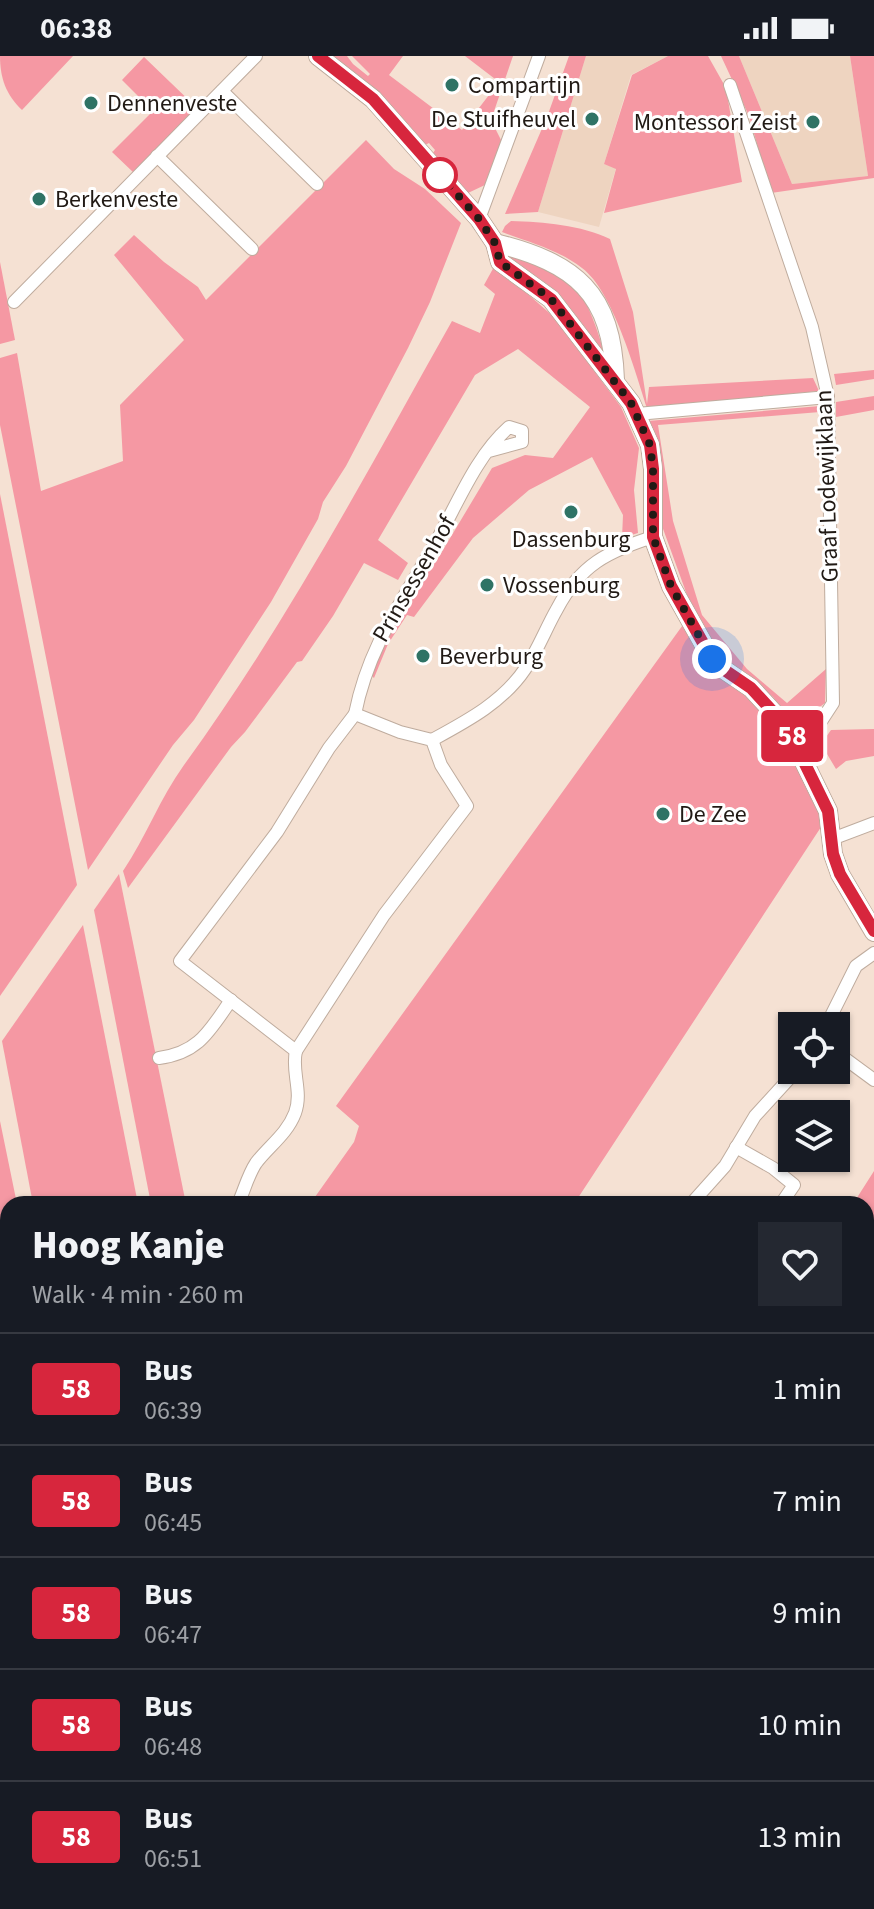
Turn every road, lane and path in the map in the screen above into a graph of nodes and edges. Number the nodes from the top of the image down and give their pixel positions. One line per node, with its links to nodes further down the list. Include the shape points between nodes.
1 (256, 56): 5 (street)
2 (318, 56): 8 (street, via 373,99)
3 (539, 56): 8 (street)
4 (730, 85): 13 (street, Graaf Lodewijklaan, via 812,327)
5 (222, 91): 6 (street); 7 (street)
6 (157, 156): 10 (street); 11 (street)
7 (317, 184)
8 (479, 219): 9 (street)
9 (495, 243): 12 (street, via 500,262 551,299); 12 (street, via 534,253 570,272 589,291 614,345)
10 (252, 249)
11 (14, 302)
12 (615, 380): 14 (street)
13 (828, 397): 14 (street); 19 (street, Graaf Lodewijklaan, via 833,703 818,726)
14 (637, 414): 16 (street, via 650,445)
15 (489, 451): 17 (street, Prinsessenhof, via 375,646)
16 (653, 537): 18 (street, via 603,555 583,572 564,596 525,670 487,708); 19 (street, via 671,586 712,659 764,700)
17 (355, 714): 18 (street); 24 (street, via 277,832 180,961)
18 (432, 740): 26 (street, via 466,808 384,915)
19 (794, 741): 21 (street, via 828,811)
20 (874, 823): 21 (street)
21 (832, 839): 22 (street, via 840,874)
22 (874, 932)
23 (874, 953): 25 (street, via 856,966)
24 (231, 1000): 26 (street); 27 (street, via 196,1046)
25 (833, 1012)
26 (296, 1051): 32 (street, via 299,1094 294,1115 253,1168)
27 (159, 1058)
28 (850, 1062): 29 (street)
29 (874, 1080)
30 (784, 1084): 31 (street)
31 (736, 1147): 33 (street); 34 (street, via 794,1185)
32 (241, 1196)
33 (699, 1196)
34 (786, 1196)

